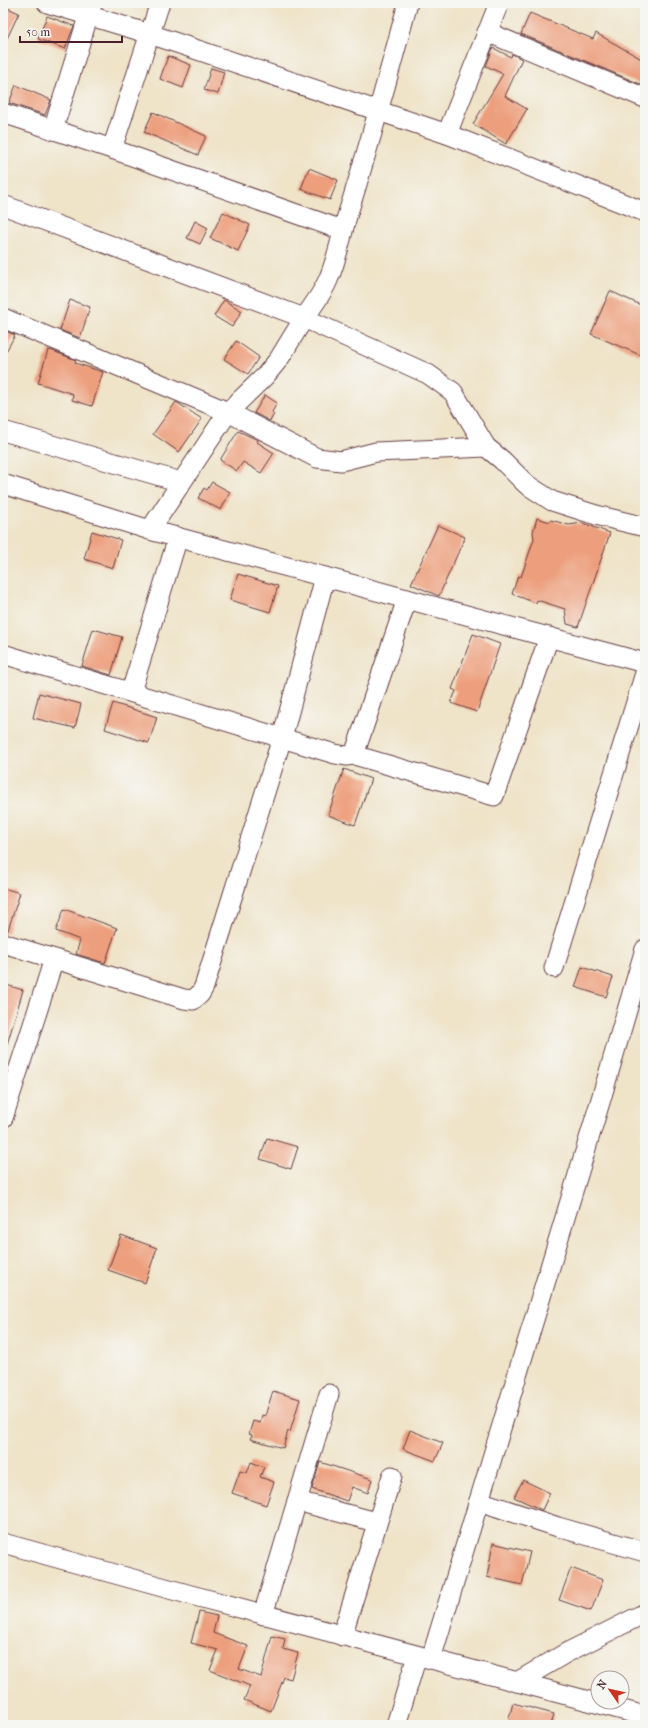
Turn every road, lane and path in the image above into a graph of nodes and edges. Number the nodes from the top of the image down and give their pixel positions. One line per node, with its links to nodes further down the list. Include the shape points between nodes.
1 (47, 3): 5 (street)
2 (160, 3): 7 (street)
3 (408, 3): 9 (street)
4 (499, 3): 6 (street)
5 (90, 9): 7 (street); 11 (street)
6 (487, 32): 8 (street); 12 (street)
7 (150, 34): 9 (street); 13 (street)
8 (645, 98)
9 (378, 110): 12 (street); 16 (street)
10 (3, 113): 11 (street)
11 (53, 130): 13 (street)
12 (447, 134): 15 (street)
13 (112, 149): 16 (street)
14 (3, 204): 18 (street)
15 (645, 212)
16 (342, 230): 18 (street, via 328,280)
17 (3, 318): 19 (street)
18 (304, 318): 19 (street, via 279,359); 21 (street, via 428,374 453,392)
19 (228, 412): 21 (street, via 317,458 331,460 341,461 376,452); 22 (street)
20 (3, 431): 22 (street)
21 (486, 447): 24 (street, via 526,484 552,502)
22 (181, 482): 25 (street)
23 (3, 484): 25 (street)
24 (645, 526)
25 (150, 530): 26 (street)
26 (178, 537): 27 (street); 33 (street)
27 (325, 577): 28 (street); 34 (street)
28 (407, 599): 29 (street); 35 (street)
29 (549, 637): 31 (street); 35 (street, via 494,796)
30 (3, 654): 33 (street)
31 (645, 663)
32 (645, 673): 39 (street)
33 (131, 692): 34 (street)
34 (282, 738): 35 (street, via 334,754); 38 (street, via 200,994 193,1000 184,999)
35 (354, 755)
36 (3, 943): 38 (street)
37 (645, 949): 44 (street)
38 (54, 959): 40 (street)
39 (554, 968)
40 (3, 1118)
41 (329, 1394): 43 (street)
42 (392, 1476): 45 (street)
43 (297, 1501): 45 (street); 49 (street)
44 (479, 1501): 47 (street); 51 (street)
45 (376, 1522): 50 (street)
46 (3, 1543): 49 (street)
47 (645, 1552)
48 (645, 1613): 52 (street, via 566,1653)
49 (263, 1615): 50 (street)
50 (342, 1636): 51 (street)
51 (424, 1658): 52 (street); 54 (street)
52 (517, 1682): 53 (street)
53 (645, 1716)
54 (396, 1725)

